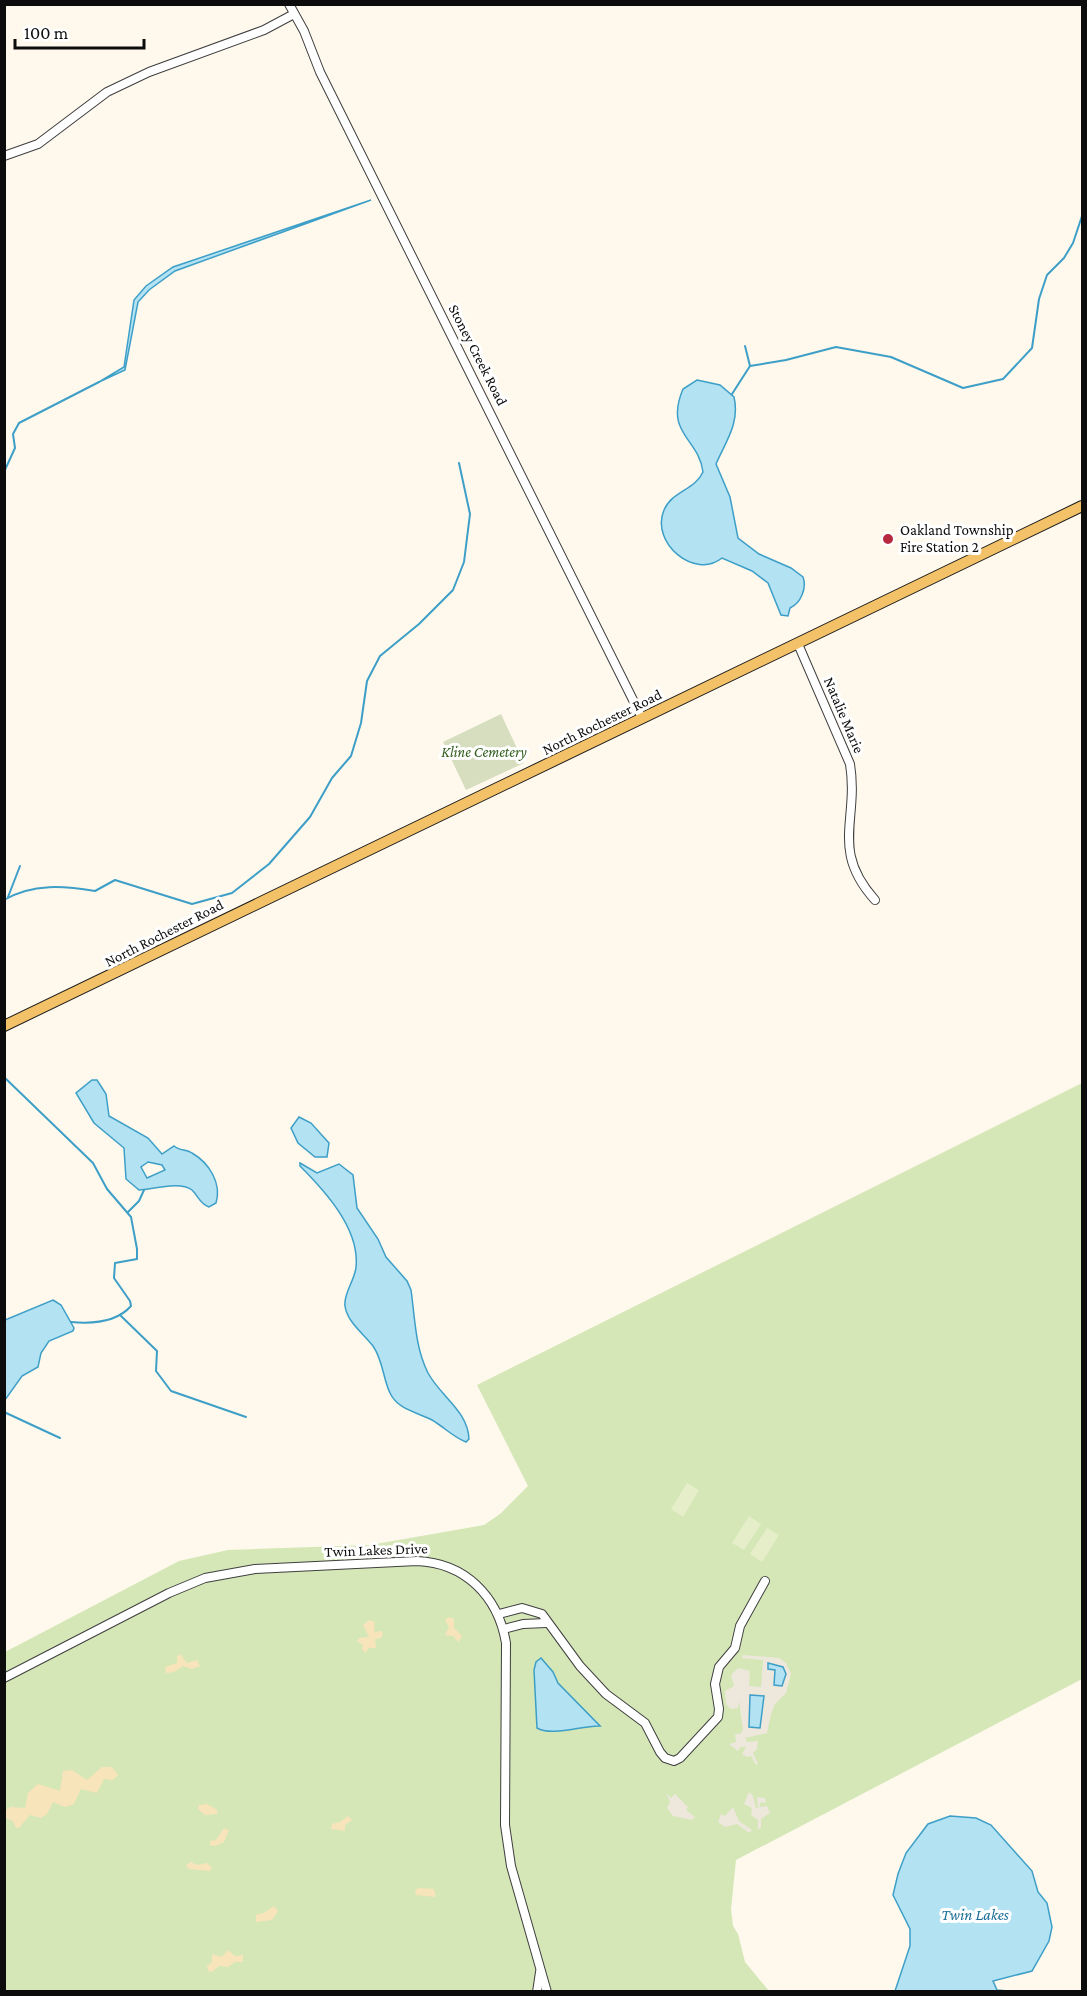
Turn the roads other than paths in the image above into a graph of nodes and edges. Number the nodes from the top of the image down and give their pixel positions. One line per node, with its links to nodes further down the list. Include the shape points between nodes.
1 (289, 4): 2 (street, Stoney Creek Road)
2 (294, 14): 3 (street, via 264,30 106,92 38,144); 6 (street, Stoney Creek Road)
3 (4, 156)
4 (1083, 506): 5 (main road, North Rochester Road)
5 (798, 644): 6 (main road, North Rochester Road); 7 (street, Natalie Marie, via 850,764 854,784 848,840 850,860 861,884)
6 (642, 718): 8 (main road, North Rochester Road)
7 (875, 900)
8 (4, 1026)
9 (765, 1581): 11 (street, via 740,1626 735,1648 719,1667 715,1684 717,1717 675,1761 662,1756 645,1723 594,1682)
10 (499, 1614): 11 (street, via 517,1608 536,1611); 12 (street, Twin Lakes Drive); 13 (street, Twin Lakes Drive, via 479,1587 458,1571 435,1562 239,1570 205,1578 169,1593)
11 (546, 1623): 12 (street)
12 (504, 1629): 14 (street, Twin Lakes Drive, via 505,1825 511,1866)
13 (4, 1678)
14 (541, 1968): 15 (street, Twin Lakes Drive); 16 (street, Twin Lakes Drive)
15 (537, 1992)
16 (547, 1992)

